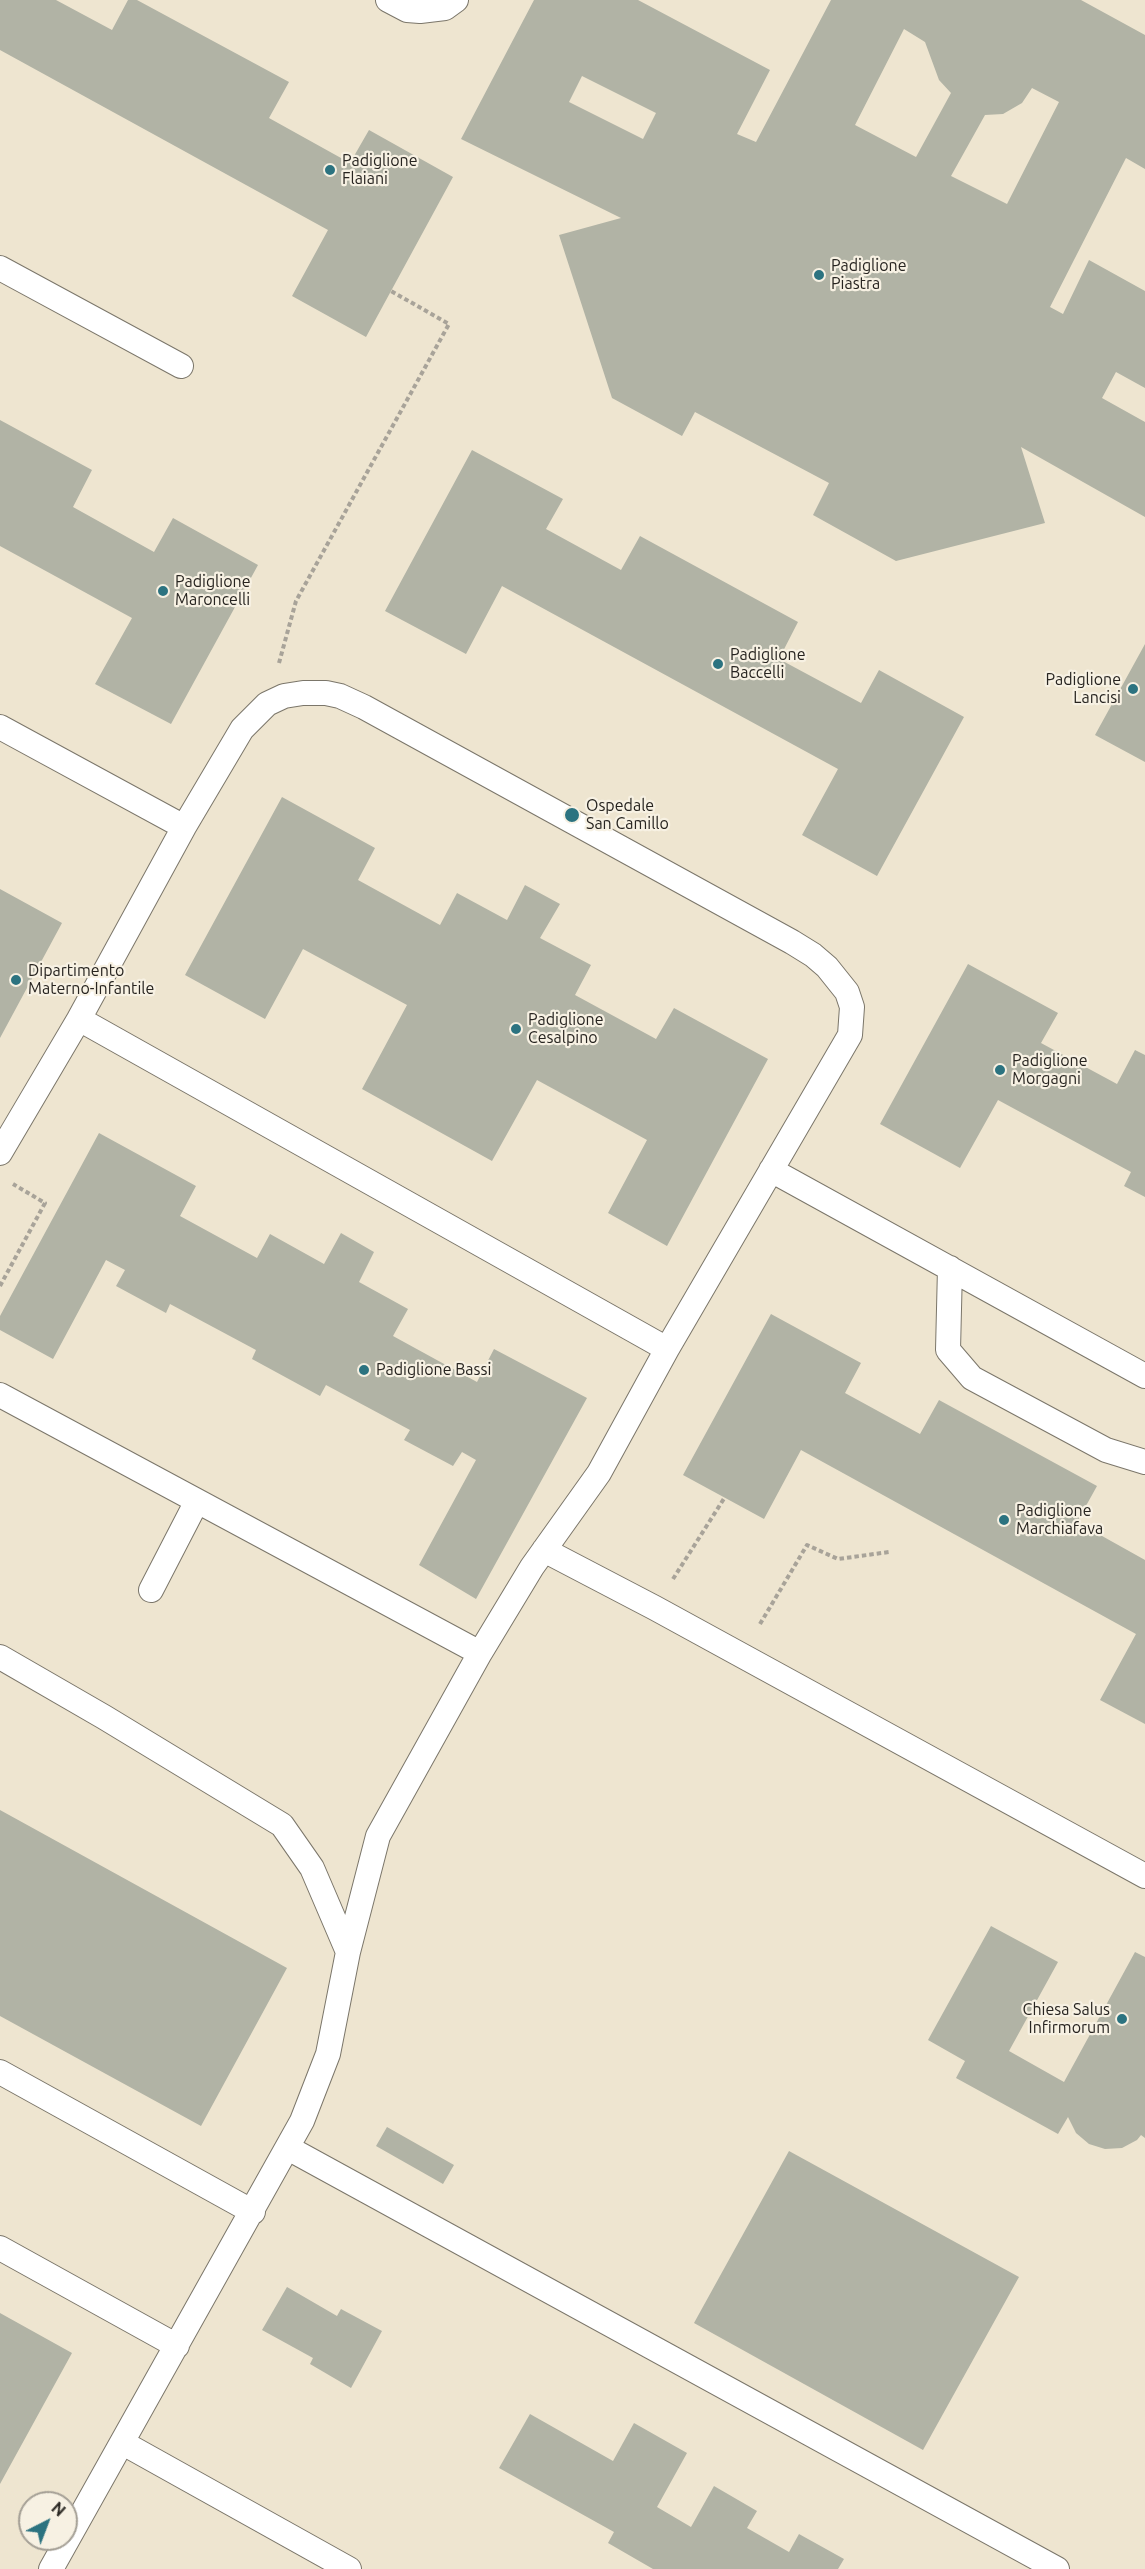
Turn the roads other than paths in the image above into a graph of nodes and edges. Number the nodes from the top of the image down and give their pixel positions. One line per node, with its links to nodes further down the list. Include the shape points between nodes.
1 (388, 0): 2 (lane, via 407,10 420,11 445,9)
2 (456, 0)
3 (0, 268): 4 (lane)
4 (181, 366)
5 (0, 727): 6 (lane)
6 (184, 827): 7 (lane); 9 (lane, via 242,729 267,704 284,696 326,693 364,707 792,942 813,955 839,980 849,999 852,1021 850,1035)
7 (79, 1019): 8 (lane); 11 (lane)
8 (0, 1153)
9 (771, 1170): 10 (lane); 11 (lane)
10 (950, 1268): 12 (lane); 14 (lane, via 948,1350 972,1378 1106,1450)
11 (667, 1349): 16 (lane, via 599,1473)
12 (1145, 1376)
13 (0, 1395): 15 (lane)
14 (1145, 1462)
15 (197, 1501): 17 (lane); 18 (lane)
16 (544, 1550): 18 (lane); 20 (lane)
17 (151, 1590)
18 (480, 1653): 21 (lane, via 378,1836)
19 (0, 1657): 21 (lane, via 282,1825 312,1868)
20 (1145, 1876)
21 (348, 1952): 23 (lane, via 328,2054)
22 (0, 2072): 24 (lane)
23 (288, 2148): 24 (lane); 30 (lane)
24 (253, 2211): 26 (lane)
25 (0, 2248): 26 (lane)
26 (177, 2346): 27 (lane)
27 (123, 2443): 28 (lane); 29 (lane)
28 (51, 2569)
29 (349, 2569)
30 (1057, 2569)

